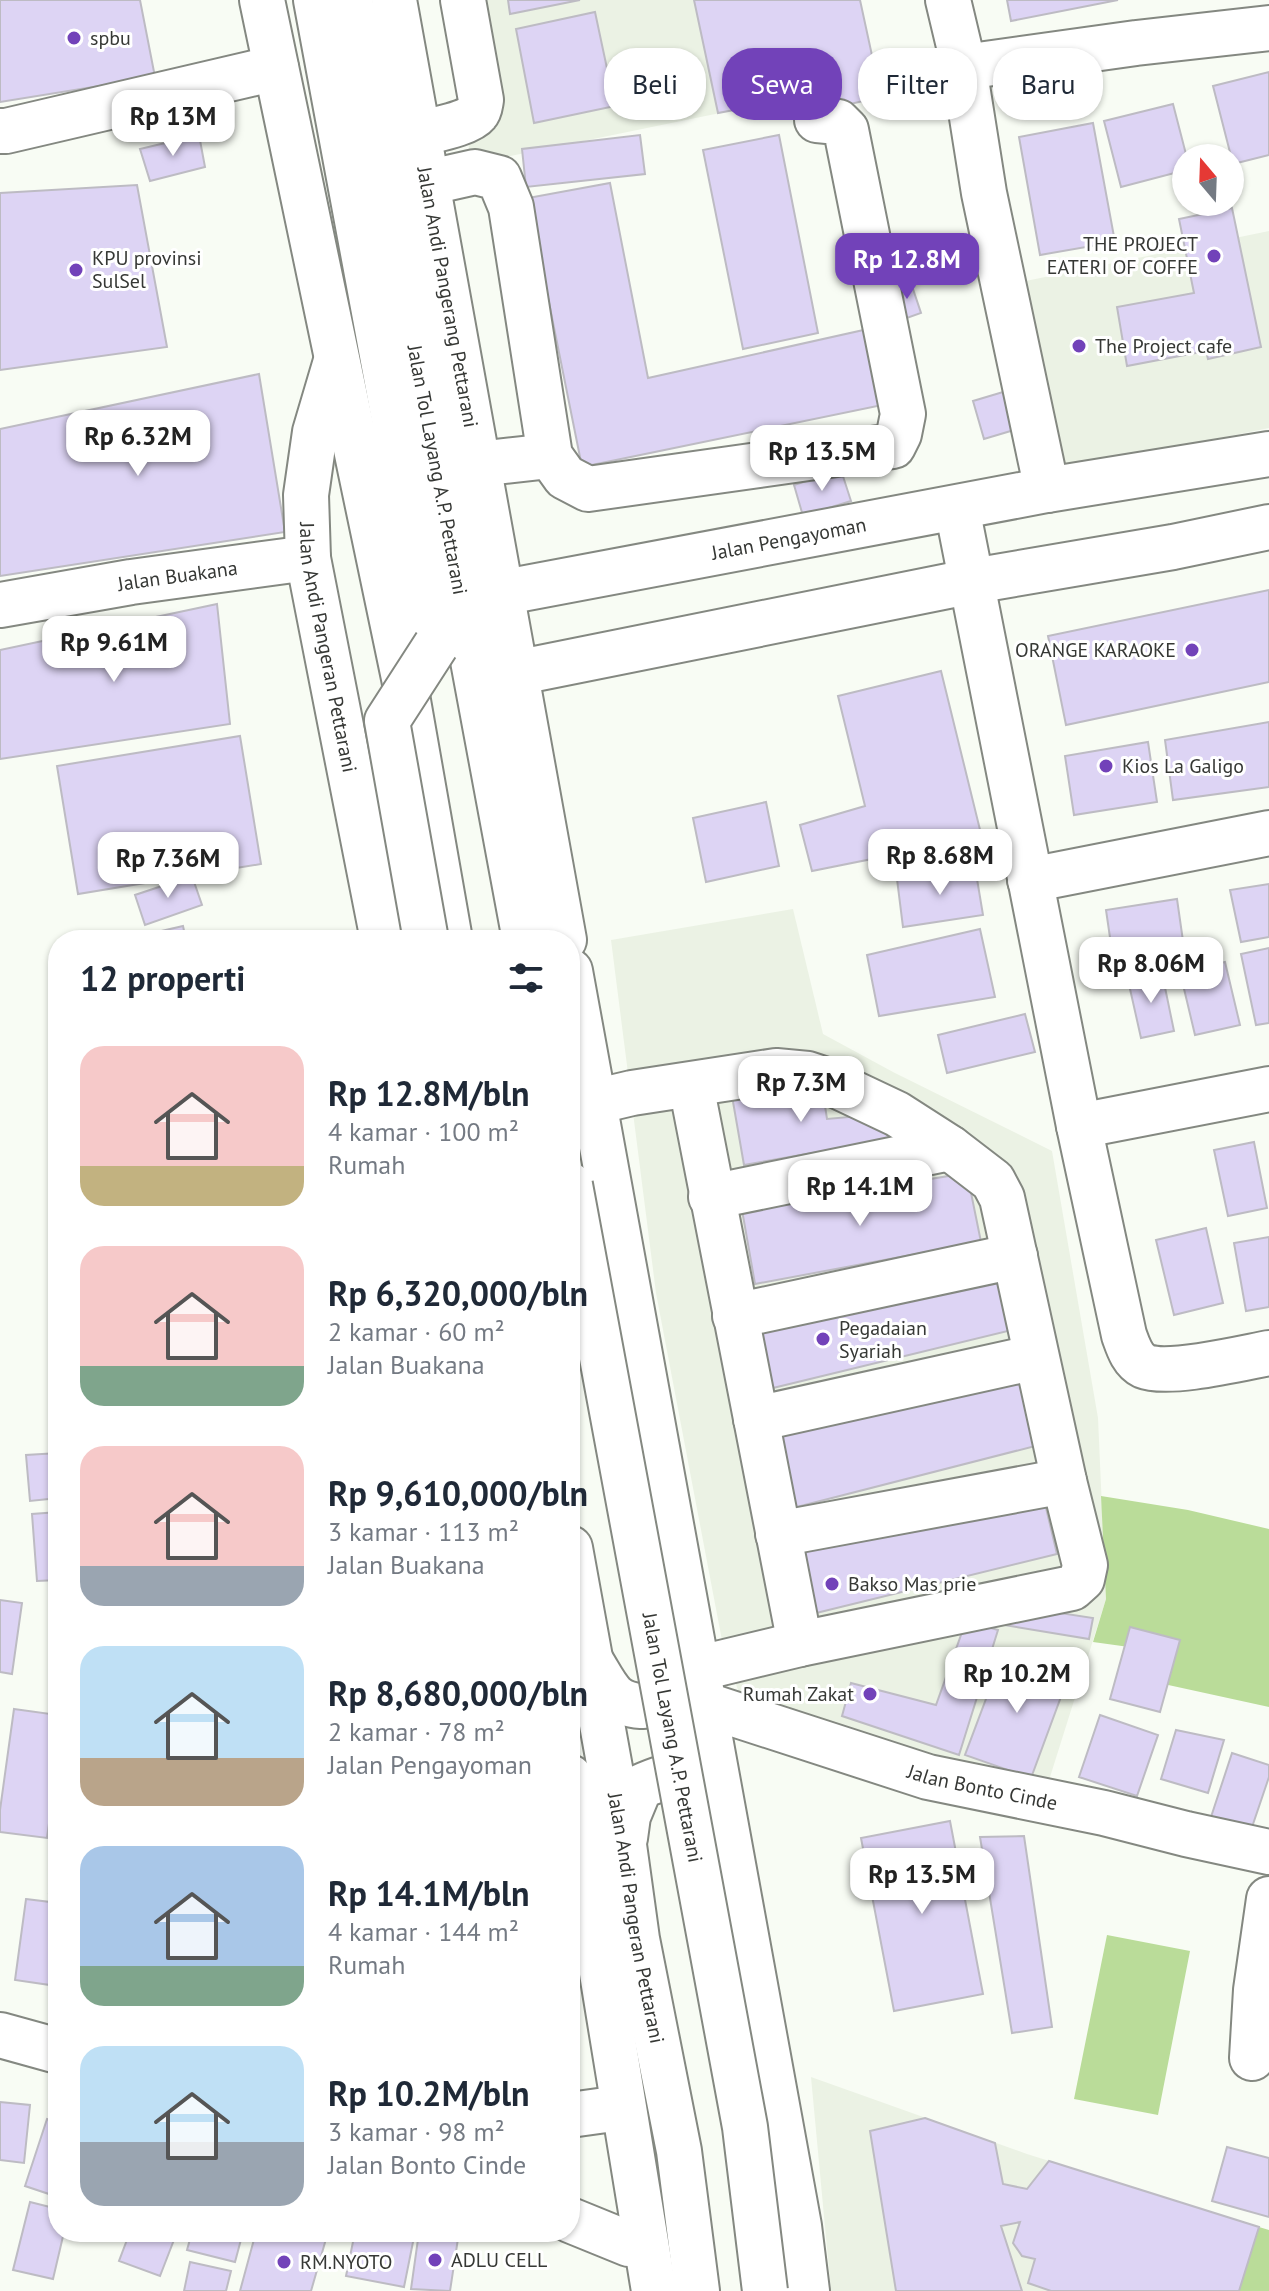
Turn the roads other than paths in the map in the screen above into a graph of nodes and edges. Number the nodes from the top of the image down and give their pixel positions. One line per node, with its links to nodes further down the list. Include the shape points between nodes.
1 (262, 0): 10 (main road, Jalan Andi Pangeran Pettarani)
2 (316, 0): 31 (main road, Jalan Tol Layang A.P. Pettarani, bridge, via 436,645 387,721)
3 (350, 0): 33 (main road, Jalan Tol Layang A.P. Pettarani)
4 (394, 0): 14 (main road, Jalan Andi Pangerang Pettarani)
5 (463, 0): 14 (main road, via 480,107 467,120)
6 (948, 0): 8 (main road)
7 (1269, 28): 9 (main road)
8 (959, 48)
9 (977, 65)
10 (276, 68): 13 (main road); 16 (main road, Jalan Andi Pangeran Pettarani)
11 (817, 120): 18 (main road, via 838,122 846,130 903,414 893,446 588,489 565,477)
12 (972, 120): 20 (main road)
13 (0, 131)
14 (419, 134): 15 (main road, Jalan Andi Pangerang Pettarani)
15 (426, 183): 18 (main road, via 475,172 499,178 506,190); 19 (main road, Jalan Andi Pangerang Pettarani)
16 (338, 356): 23 (main road, Jalan Andi Pangeran Pettarani, via 314,442 306,495); 32 (main road, Jalan Andi Pangeran Pettarani, via 404,678)
17 (1269, 454): 20 (main road, Jalan Pengayoman)
18 (550, 456): 19 (main road)
19 (477, 464): 25 (main road, Jalan Andi Pangerang Pettarani)
20 (1047, 490): 21 (main road, Jalan Pengayoman)
21 (957, 508): 24 (main road); 25 (main road, Jalan Pengayoman)
22 (1269, 527): 24 (main road)
23 (308, 558): 26 (main road, Jalan Buakana); 30 (main road, Jalan Andi Pangeran Pettarani)
24 (973, 581): 27 (main road); 29 (main road)
25 (500, 593): 27 (main road, Jalan Andi Pangerang Pettarani)
26 (0, 605)
27 (515, 673): 34 (main road, Jalan Andi Pangerang Pettarani)
28 (1269, 833): 29 (main road)
29 (1030, 880): 39 (main road)
30 (381, 930)
31 (424, 930)
32 (448, 930)
33 (523, 930)
34 (562, 930)
35 (580, 1026): 38 (main road)
36 (691, 1085): 38 (main road); 40 (main road, via 776,1071 808,1074 897,1114); 41 (main road)
37 (1269, 1089): 39 (main road)
38 (594, 1102): 53 (main road)
39 (1079, 1126): 45 (main road, via 1131,1354 1143,1366 1167,1369)
40 (950, 1148): 41 (main road); 43 (main road, via 993,1181)
41 (711, 1197): 44 (main road)
42 (580, 1239): 69 (main road, Jalan Tol Layang A.P. Pettarani, bridge, via 745,2127)
43 (1015, 1256): 44 (main road); 46 (main road)
44 (735, 1316): 47 (main road)
45 (1269, 1353)
46 (1036, 1357): 47 (main road); 48 (main road)
47 (756, 1419): 49 (main road)
48 (1064, 1481): 49 (main road); 51 (main road, via 1085,1565 1082,1579 1072,1588)
49 (778, 1534): 51 (main road)
50 (580, 1601): 52 (main road, Jalan Andi Pangeran Pettarani)
51 (800, 1644): 53 (main road)
52 (591, 1660): 53 (main road, via 614,1696 628,1705 668,1699); 56 (main road, Jalan Andi Pangeran Pettarani)
53 (697, 1673): 54 (main road); 57 (main road, Jalan Bonto Cinde, via 928,1777)
54 (723, 1814): 56 (main road, via 689,1780 668,1776 640,1787); 70 (main road)
55 (580, 1838): 67 (main road)
56 (624, 1845): 68 (main road, Jalan Andi Pangeran Pettarani, via 679,2151)
57 (1269, 1852)
58 (1269, 1899): 62 (main road)
59 (580, 2023): 63 (main road)
60 (0, 2035): 61 (main road)
61 (48, 2048)
62 (1252, 2058)
63 (588, 2113): 65 (main road)
64 (580, 2224): 65 (main road)
65 (629, 2244): 66 (main road)
66 (635, 2291)
67 (654, 2291)
68 (697, 2291)
69 (765, 2291)
70 (807, 2291)

